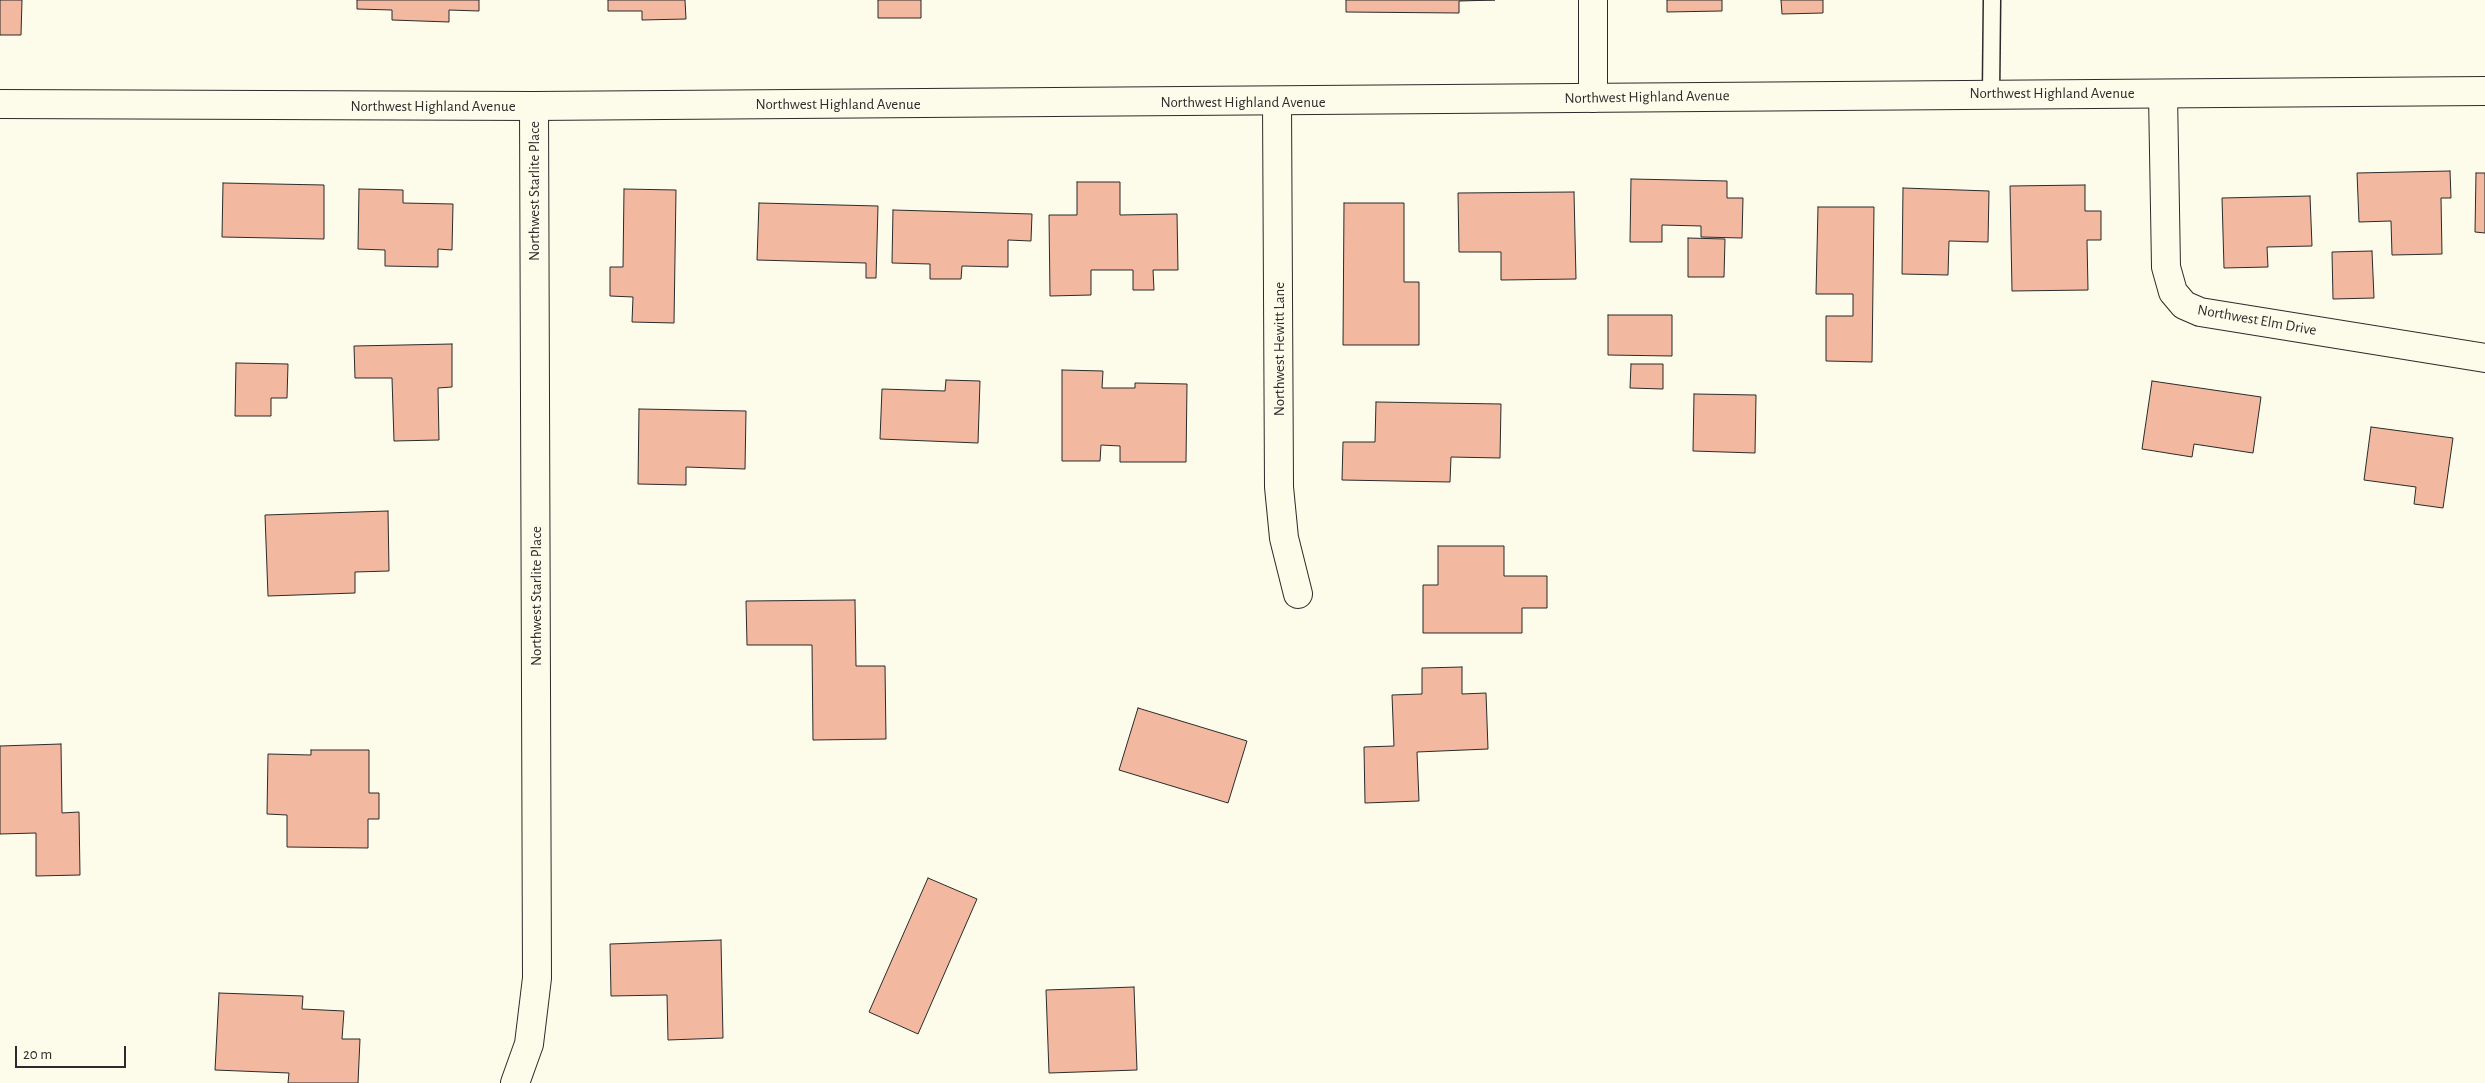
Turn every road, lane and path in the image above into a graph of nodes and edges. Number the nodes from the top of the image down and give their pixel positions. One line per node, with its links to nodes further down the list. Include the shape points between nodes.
1 (1593, 0): 6 (main road)
2 (1992, 0): 4 (lane)
3 (2485, 91): 5 (main road, Northwest Highland Avenue)
4 (1991, 93): 5 (main road, Northwest Highland Avenue); 6 (main road, Northwest Highland Avenue)
5 (2163, 94): 10 (main road, Northwest Elm Drive, via 2166,267 2173,292 2184,305 2200,312)
6 (1593, 98): 7 (main road, Northwest Highland Avenue)
7 (1277, 102): 9 (main road, Northwest Highland Avenue); 11 (main road, Northwest Hewitt Lane, via 1279,488 1284,538)
8 (0, 104): 9 (main road, Northwest Highland Avenue)
9 (534, 106): 12 (main road, Northwest Starlite Place, via 537,978 529,1044)
10 (2485, 358)
11 (1298, 594)
12 (515, 1083)

